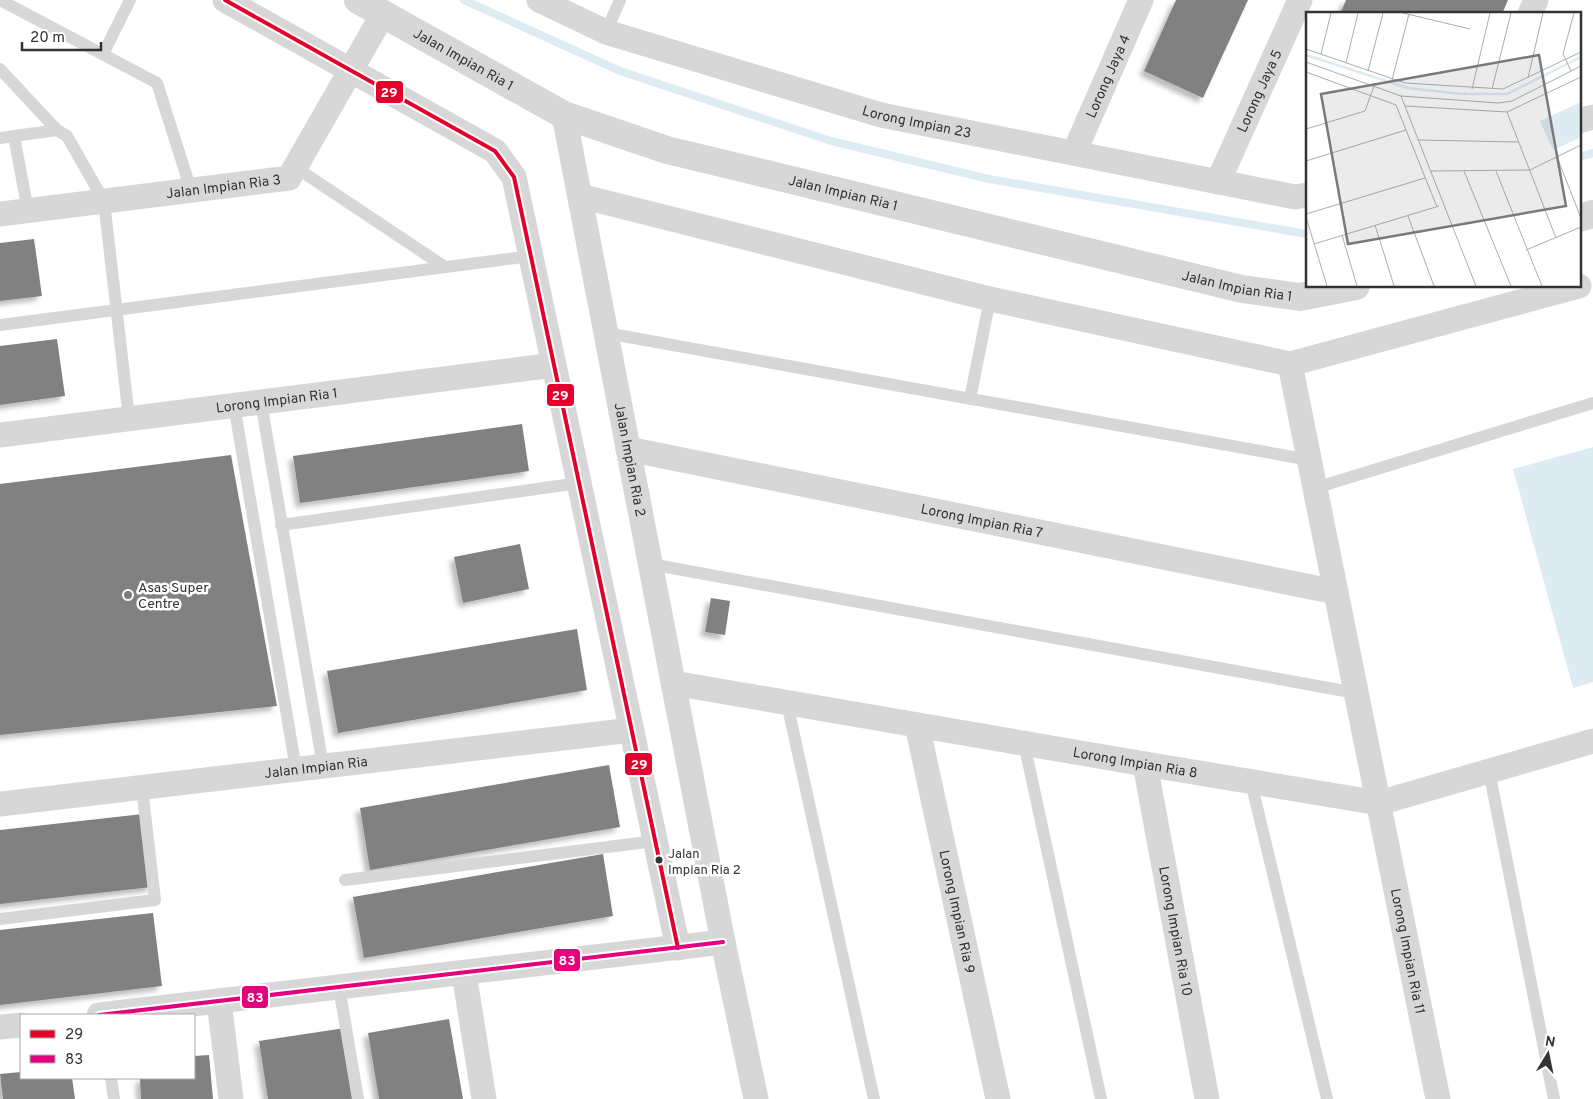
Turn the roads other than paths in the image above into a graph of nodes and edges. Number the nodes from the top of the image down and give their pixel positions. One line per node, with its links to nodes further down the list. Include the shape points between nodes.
1 (0, 0): 13 (lane)
2 (130, 0): 13 (lane)
3 (225, 0): 15 (street)
4 (358, 0): 11 (street, Jalan Impian Ria 1)
5 (539, 0): 12 (street, Lorong Impian 23)
6 (620, 0): 12 (lane)
7 (1141, 0): 22 (street, Lorong Jaya 4)
8 (1300, 0): 24 (street, Lorong Jaya 5)
9 (1536, 0): 10 (street)
10 (1531, 12)
11 (382, 14): 15 (street, Jalan Impian Ria 3); 16 (street, Jalan Impian Ria 1)
12 (606, 32): 22 (street, Lorong Impian 23, via 881,115)
13 (103, 54): 25 (lane, via 157,83)
14 (0, 69): 19 (lane)
15 (350, 71): 23 (street, Jalan Impian Ria 3); 33 (street, via 495,151 514,177)
16 (564, 115): 27 (street, Jalan Impian Ria 2); 37 (street, Jalan Impian Ria 1, via 667,150 1242,289 1300,297)
17 (1593, 117): 18 (street)
18 (1580, 121)
19 (56, 130): 20 (lane); 28 (lane, via 66,136)
20 (14, 136): 21 (lane); 29 (lane)
21 (0, 138)
22 (1074, 153): 24 (street, Lorong Impian 23)
23 (295, 167): 25 (street, Jalan Impian Ria 3, via 289,178); 34 (lane)
24 (1218, 182): 26 (street, Lorong Impian 23, via 1295,197)
25 (191, 190): 28 (street, Jalan Impian Ria 3)
26 (1306, 195)
27 (580, 196): 39 (street); 42 (street, Jalan Impian Ria 2)
28 (104, 201): 29 (street, Jalan Impian Ria 3); 40 (lane)
29 (28, 211): 30 (street, Jalan Impian Ria 3)
30 (0, 214)
31 (1593, 214): 32 (street)
32 (1580, 218)
33 (531, 256): 34 (lane); 44 (street)
34 (445, 267): 40 (lane)
35 (1593, 282): 36 (street)
36 (1580, 286)
37 (1350, 288)
38 (1572, 288): 43 (street)
39 (990, 299): 43 (street); 45 (lane)
40 (117, 310): 41 (lane); 49 (lane)
41 (0, 325)
42 (606, 333): 45 (lane); 51 (street, Jalan Impian Ria 2)
43 (1290, 364): 52 (street, Lorong Impian Ria 11)
44 (554, 365): 46 (street, Lorong Impian Ria 1); 53 (street)
45 (970, 399): 52 (lane)
46 (261, 402): 48 (street, Lorong Impian Ria 1); 55 (lane)
47 (1593, 403): 54 (lane)
48 (234, 405): 49 (street, Lorong Impian Ria 1); 67 (lane)
49 (129, 418): 50 (street, Lorong Impian Ria 1)
50 (0, 435)
51 (628, 449): 56 (street, Jalan Impian Ria 2); 57 (street, Lorong Impian Ria 7)
52 (1310, 460): 54 (street, Lorong Impian Ria 11)
53 (579, 482): 55 (lane); 62 (street)
54 (1315, 488): 57 (street, Lorong Impian Ria 11)
55 (281, 525): 66 (lane)
56 (650, 564): 58 (street, Jalan Impian Ria 2); 59 (lane)
57 (1336, 592): 59 (street, Lorong Impian Ria 11)
58 (673, 683): 60 (street, Lorong Impian Ria 8); 76 (street, Jalan Impian Ria 2)
59 (1356, 693): 71 (street, Lorong Impian Ria 11)
60 (787, 703): 61 (street, Lorong Impian Ria 8); 90 (lane)
61 (917, 726): 63 (street, Lorong Impian Ria 8); 91 (street, Lorong Impian Ria 9)
62 (632, 730): 66 (street, Jalan Impian Ria); 73 (street)
63 (1024, 744): 65 (street, Lorong Impian Ria 8); 92 (lane)
64 (1592, 747): 68 (street, Lorong Impian Ria 8)
65 (1145, 764): 69 (street, Lorong Impian Ria 8); 93 (street, Lorong Impian Ria 10)
66 (323, 766): 67 (street, Jalan Impian Ria)
67 (296, 769): 70 (street, Jalan Impian Ria)
68 (1489, 771): 71 (street, Lorong Impian Ria 8); 96 (lane)
69 (1251, 782): 71 (street, Lorong Impian Ria 8); 94 (lane)
70 (142, 788): 72 (street, Jalan Impian Ria); 75 (lane, via 155,900)
71 (1380, 802): 95 (street, Lorong Impian Ria 11)
72 (0, 804)
73 (655, 841): 74 (lane); 77 (street)
74 (345, 880)
75 (0, 918)
76 (723, 942): 77 (street); 89 (street, Jalan Impian Ria 2)
77 (678, 948): 78 (street)
78 (464, 973): 79 (street); 88 (street)
79 (339, 987): 80 (street); 87 (lane)
80 (219, 1001): 81 (street); 86 (street)
81 (112, 1014)
82 (20, 1024): 83 (street)
83 (0, 1027)
84 (111, 1079): 85 (lane)
85 (114, 1099)
86 (232, 1099)
87 (358, 1099)
88 (484, 1099)
89 (756, 1099)
90 (874, 1099)
91 (998, 1099)
92 (1101, 1099)
93 (1207, 1099)
94 (1327, 1099)
95 (1438, 1099)
96 (1554, 1099)

